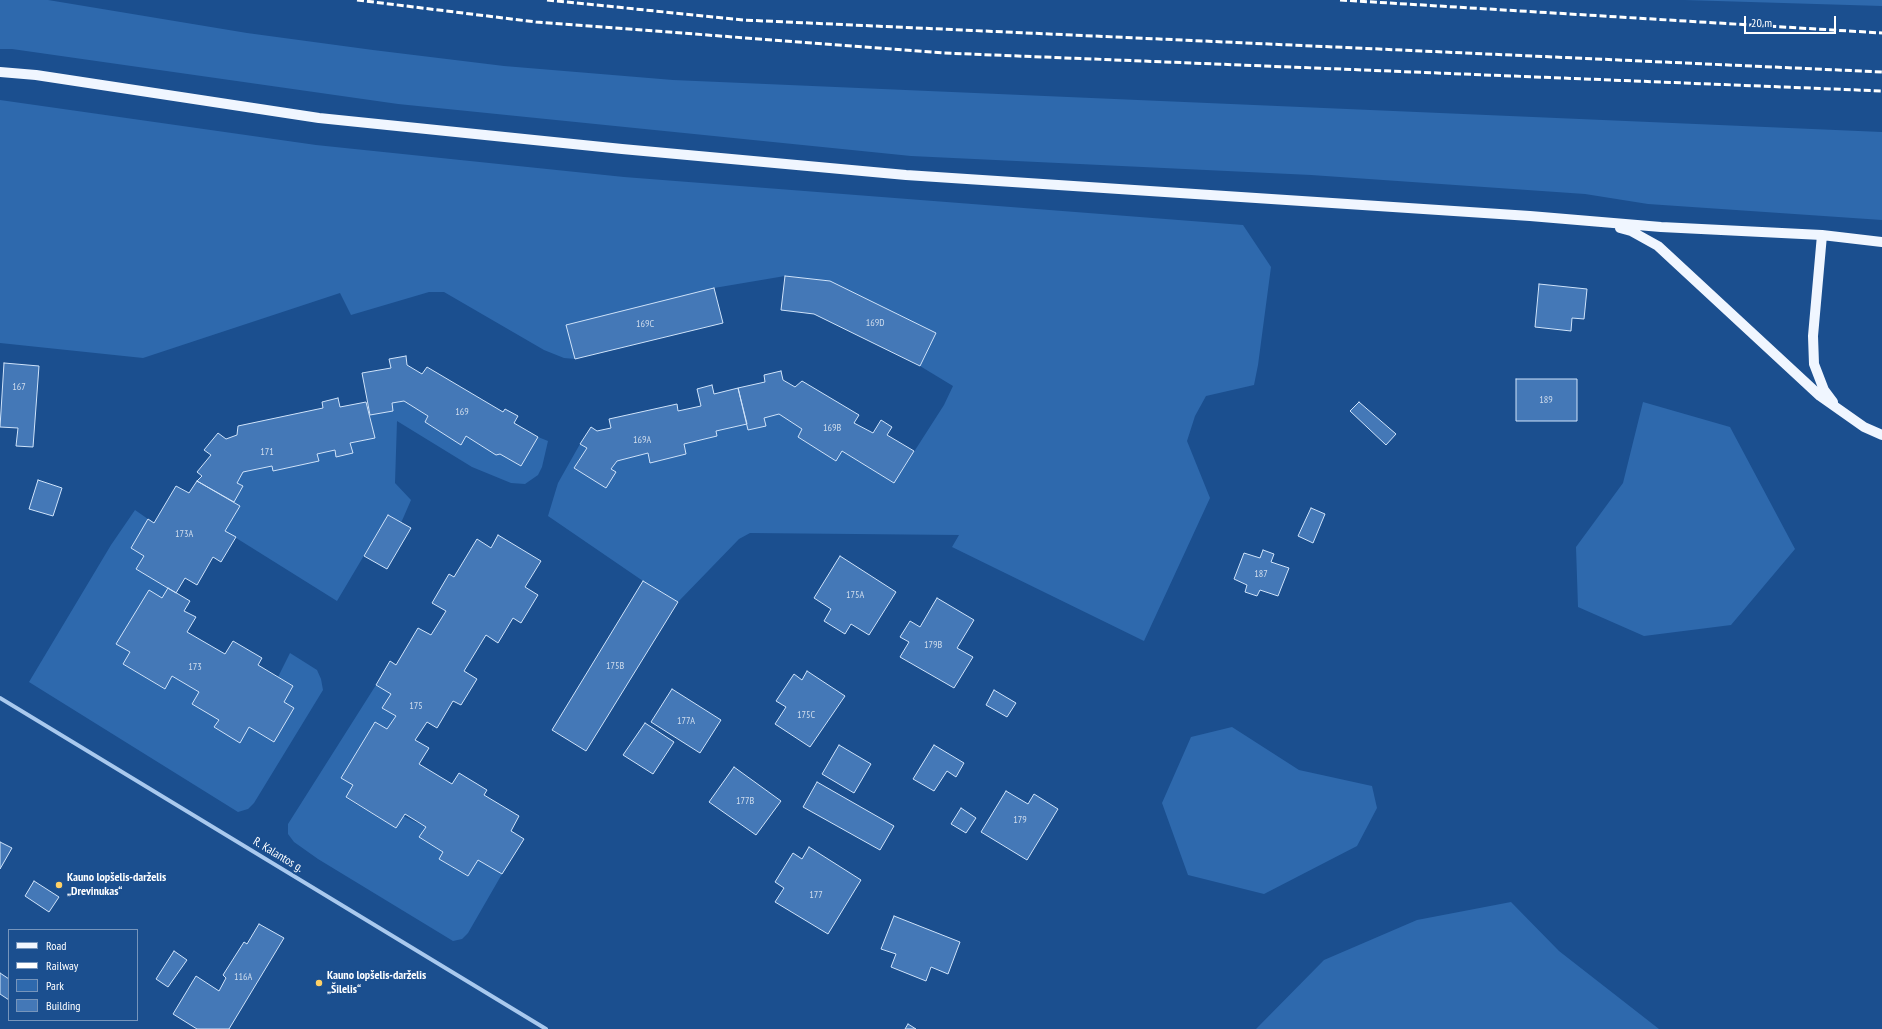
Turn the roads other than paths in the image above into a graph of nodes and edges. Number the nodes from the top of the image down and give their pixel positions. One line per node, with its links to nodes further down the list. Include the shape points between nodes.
1 (0, 72): 2 (main road, via 36,75 319,118 638,151 906,175)
2 (1597, 222): 3 (main road); 5 (main road, via 1630,231 1658,246)
3 (1822, 235): 4 (main road); 5 (main road, via 1813,336 1814,364 1824,390)
4 (1882, 242)
5 (1840, 412): 6 (main road)
6 (1882, 435)
7 (0, 698): 8 (street, R. Kalantos g.)
8 (546, 1029)

